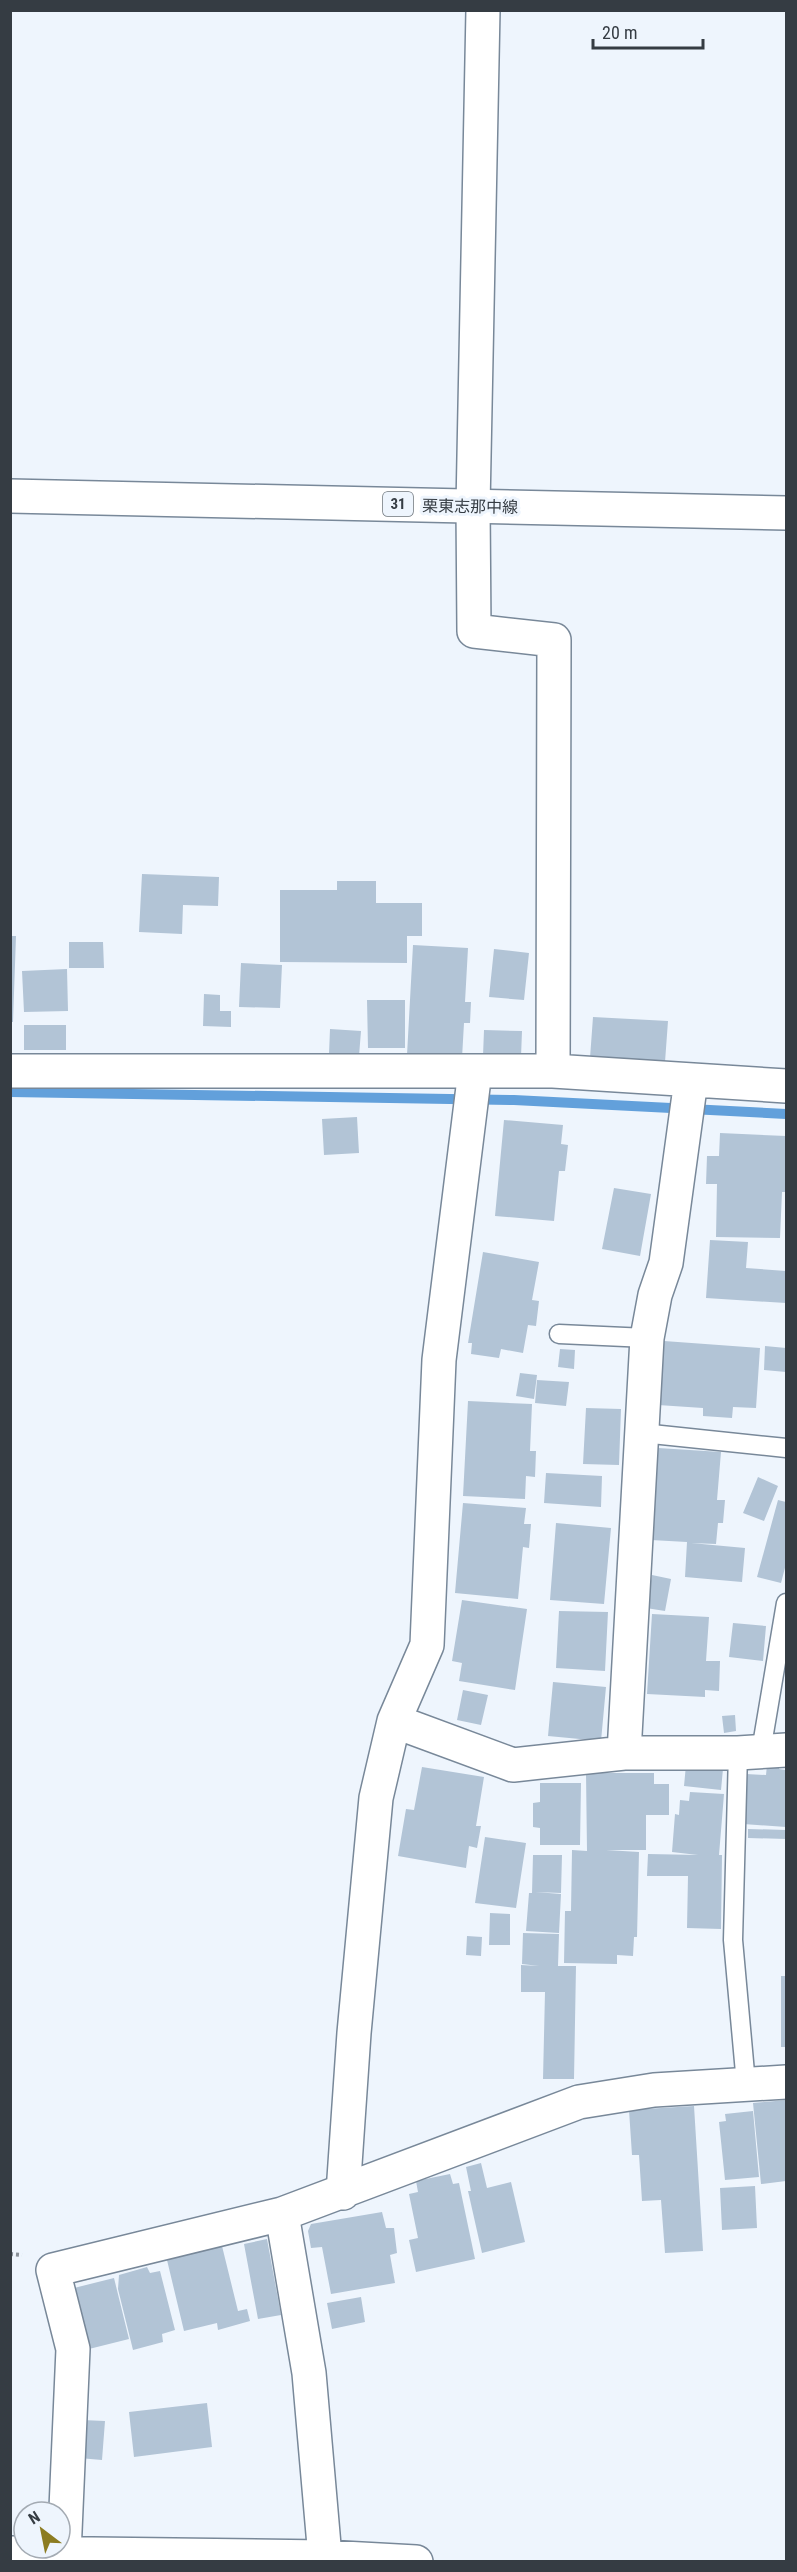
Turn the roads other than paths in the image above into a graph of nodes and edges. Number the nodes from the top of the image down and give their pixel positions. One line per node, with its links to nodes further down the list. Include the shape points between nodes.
1 (483, 10): 3 (street)
2 (10, 496): 3 (street, 栗東志那中線 / 31)
3 (473, 506): 4 (street, 栗東志那中線 / 31); 7 (street, via 474,631 554,640)
4 (786, 513)
5 (10, 1071): 6 (street)
6 (475, 1071): 7 (street); 15 (street, via 439,1360 427,1645)
7 (553, 1071): 8 (street)
8 (691, 1080): 9 (street); 11 (street, via 666,1263)
9 (786, 1086)
10 (559, 1334): 11 (lane)
11 (647, 1338): 12 (street)
12 (642, 1433): 13 (lane); 17 (street)
13 (786, 1448)
14 (786, 1603): 16 (lane)
15 (394, 1721): 17 (street, via 513,1765); 20 (street, via 376,1798)
16 (762, 1751): 17 (street); 19 (lane, via 733,1940)
17 (624, 1753)
18 (786, 2082): 19 (street)
19 (746, 2084): 20 (street, via 654,2090 579,2102)
20 (343, 2193): 21 (street)
21 (282, 2214): 22 (street, via 52,2270 73,2349); 24 (street, via 309,2373)
22 (66, 2500)
23 (72, 2554): 24 (street)
24 (325, 2558): 25 (street)
25 (416, 2562)

